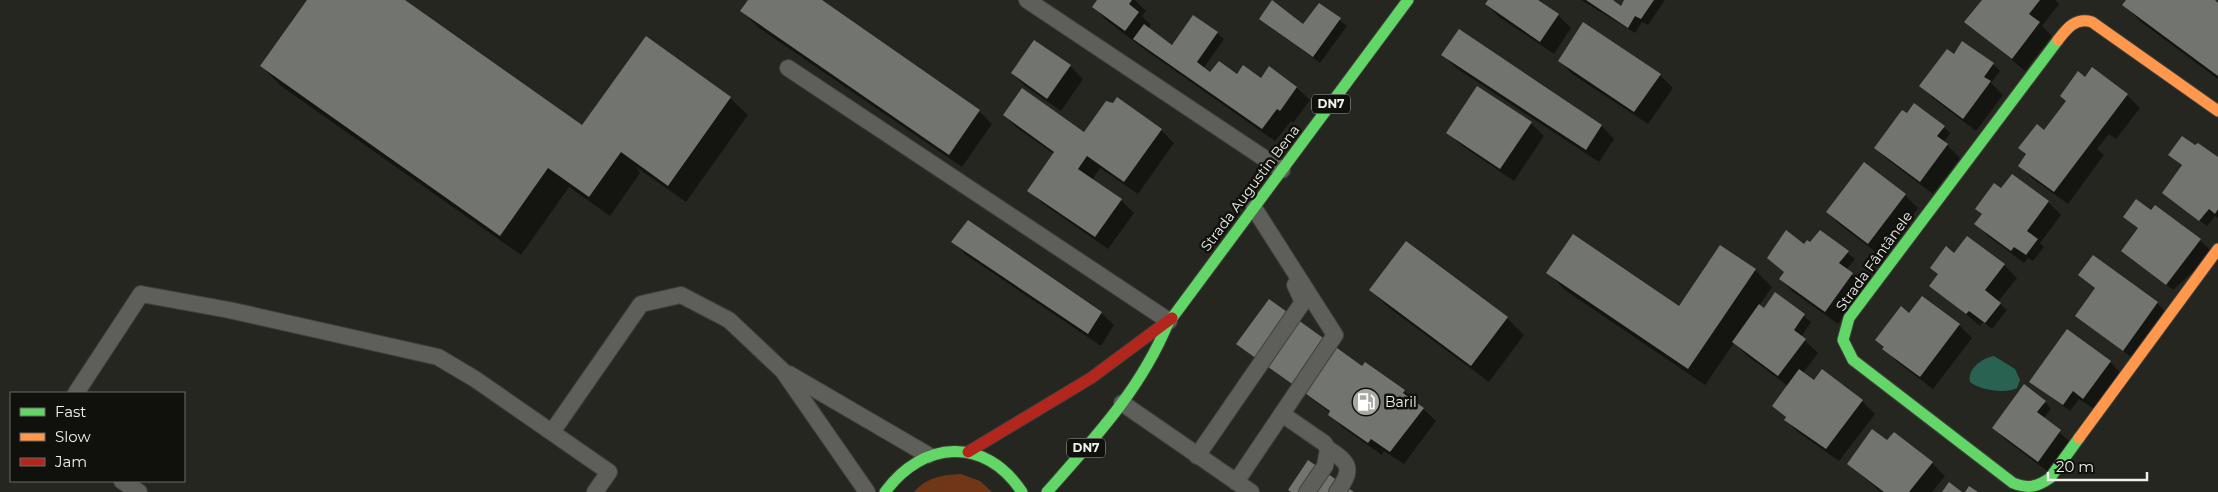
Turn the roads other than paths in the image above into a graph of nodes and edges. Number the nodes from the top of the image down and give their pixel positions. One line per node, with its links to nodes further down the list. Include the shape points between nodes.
1 (1027, 0): 5 (lane)
2 (1408, 0): 5 (street, Strada Augustin Bena / DN7)
3 (788, 68): 8 (lane)
4 (2218, 111): 7 (street, Strada Fântânele, via 2098,25 2088,19 2074,22 1849,318 1842,334 1842,346 1853,360 2013,483 2037,488 2050,478)
5 (1282, 170): 6 (street, Strada Augustin Bena / DN7)
6 (1254, 208): 8 (street, Strada Augustin Bena / DN7); 12 (lane, via 1335,335); 17 (lane, via 1303,302)
7 (2218, 249)
8 (1169, 322): 11 (street, Strada Augustin Bena / DN7, via 1161,344); 15 (street, Strada Augustin Bena / DN7, via 1091,378)
9 (783, 371): 13 (lane, via 729,320 681,295 640,304); 16 (lane); 22 (lane)
10 (77, 392): 13 (lane, via 141,294 229,310 438,357)
11 (1122, 403): 17 (lane); 25 (street, Strada Augustin Bena / DN7)
12 (1282, 414): 14 (lane); 19 (lane)
13 (552, 432): 21 (lane, via 609,472)
14 (1328, 449): 27 (lane, via 1325,466); 28 (lane, via 1343,458 1348,468 1349,475)
15 (968, 452): 16 (street, via 941,451); 24 (street, via 989,460 1008,473)
16 (928, 455): 23 (street, via 911,463)
17 (1197, 456): 19 (lane)
18 (124, 482): 20 (lane)
19 (1236, 482): 26 (lane)
20 (139, 492)
21 (595, 492)
22 (868, 492)
23 (885, 492)
24 (1022, 492)
25 (1048, 492)
26 (1251, 492)
27 (1307, 492)
28 (1337, 492)

